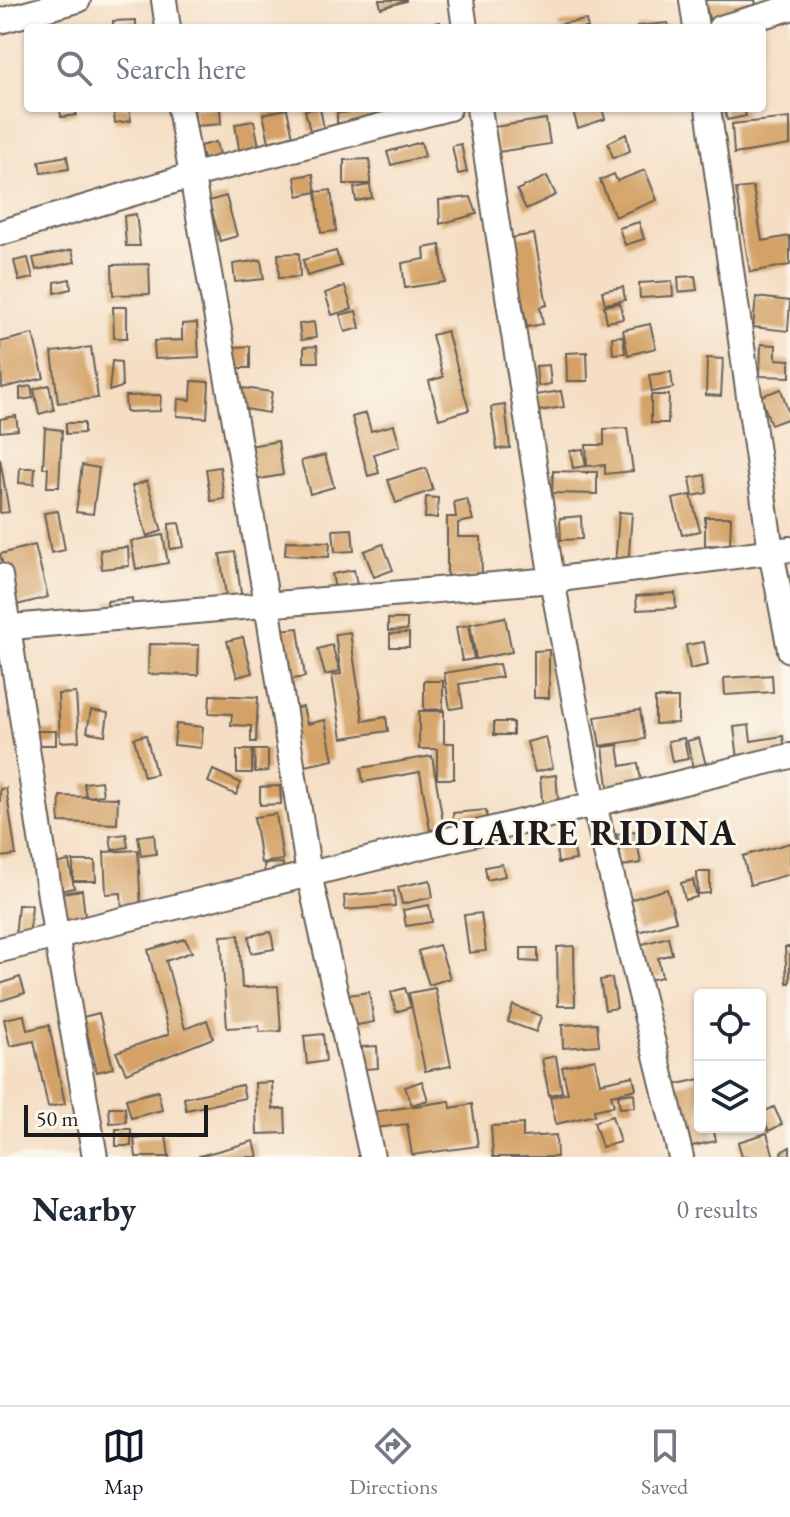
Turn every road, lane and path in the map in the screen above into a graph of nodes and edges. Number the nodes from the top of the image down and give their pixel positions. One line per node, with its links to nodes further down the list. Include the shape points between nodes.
1 (78, 0): 6 (street)
2 (164, 0): 7 (street)
3 (461, 0): 8 (street)
4 (692, 0): 9 (street)
5 (790, 8): 10 (street)
6 (0, 21)
7 (167, 24)
8 (464, 24)
9 (695, 24)
10 (734, 24)
11 (181, 112): 15 (street)
12 (434, 112): 15 (street)
13 (480, 112): 19 (street)
14 (709, 112): 17 (street)
15 (190, 176): 16 (street); 20 (street)
16 (0, 233)
17 (780, 550): 19 (street); 22 (street)
18 (0, 576): 21 (street)
19 (552, 580): 20 (street); 24 (street)
20 (267, 604): 21 (street); 25 (street)
21 (4, 627): 26 (street)
22 (790, 650)
23 (790, 756): 24 (street)
24 (594, 804): 25 (street); 30 (street)
25 (309, 874): 26 (street); 29 (street)
26 (56, 934): 27 (street); 28 (street)
27 (0, 950)
28 (95, 1157)
29 (372, 1157)
30 (681, 1157)

